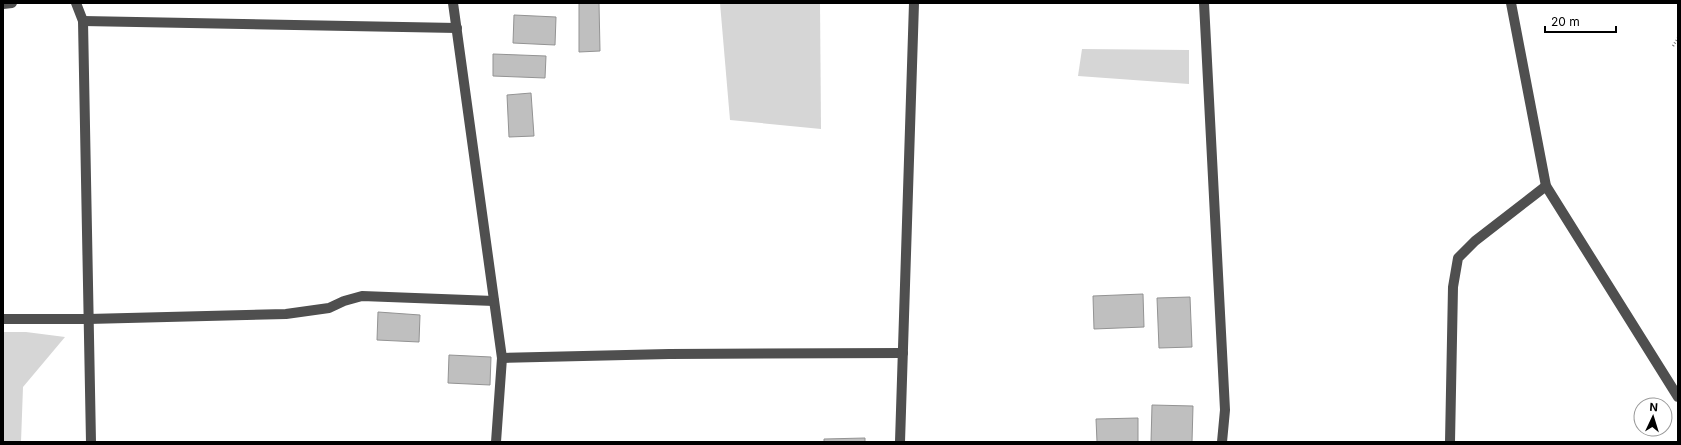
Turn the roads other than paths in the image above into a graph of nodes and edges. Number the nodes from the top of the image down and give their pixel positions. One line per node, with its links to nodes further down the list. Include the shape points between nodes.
1 (12, 3): 7 (street)
2 (76, 3): 8 (street)
3 (453, 3): 9 (street)
4 (914, 3): 14 (street)
5 (1204, 3): 20 (street, via 1225,410)
6 (1511, 3): 10 (street)
7 (3, 4)
8 (83, 21): 9 (street); 13 (street)
9 (457, 28): 11 (street)
10 (1546, 186): 16 (street); 21 (street, via 1475,241 1458,258 1453,287)
11 (494, 301): 13 (street, via 362,296 329,308 286,314); 15 (street)
12 (3, 319): 13 (street)
13 (88, 319): 17 (street)
14 (903, 353): 15 (street, via 660,354); 19 (street)
15 (502, 358): 18 (street)
16 (1678, 397)
17 (90, 442)
18 (496, 442)
19 (900, 442)
20 (1222, 442)
21 (1450, 442)

